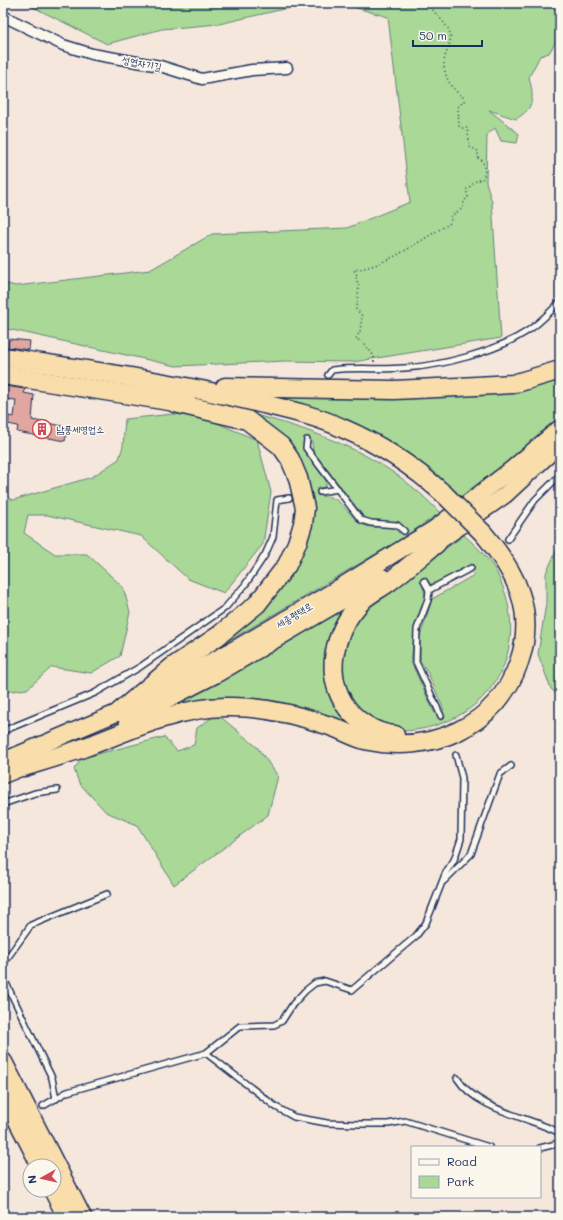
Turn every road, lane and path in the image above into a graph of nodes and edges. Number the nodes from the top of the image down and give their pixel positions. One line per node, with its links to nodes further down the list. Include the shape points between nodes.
1 (428, 3): 6 (path, via 447,26 450,34 451,40 445,58 446,76 455,91 463,97 464,100 458,107 459,126 467,128 470,147 478,151 478,158 483,161 485,173 482,180 476,180 466,190 468,197 463,208 450,217 449,224 409,250 386,261 354,270 359,286 356,309 362,316 356,339 363,342 374,356)
2 (3, 16): 3 (street, 성엽자기길, via 63,45 92,54 160,66 202,79 252,70)
3 (287, 68)
4 (560, 302): 6 (lane, via 539,323 494,347 444,362 406,368)
5 (3, 357): 10 (highway)
6 (374, 369): 9 (lane, via 332,370)
7 (560, 370): 10 (highway, via 513,384 394,390)
8 (3, 375): 11 (highway)
9 (328, 375)
10 (178, 385): 19 (highway, via 307,415 343,428 417,470)
11 (175, 403): 19 (highway, via 250,410 306,424 350,440 411,476); 27 (highway, via 246,420 281,446 298,478 305,508 303,524 298,543 287,565 257,604 218,636 171,668)
12 (560, 428): 27 (highway, 세종평택로, via 434,529 240,646)
13 (307, 440): 16 (lane, via 306,448)
14 (560, 444): 23 (highway, 세종평택로, via 505,495)
15 (560, 475): 22 (lane, via 535,500)
16 (338, 489): 17 (lane); 20 (lane, via 361,520 397,525)
17 (320, 492)
18 (289, 498): 29 (lane, via 277,500 273,537 265,555 245,585 225,608 140,667 95,693)
19 (441, 498): 21 (highway, bridge)
20 (404, 532)
21 (479, 536): 23 (highway, via 512,595 517,628 512,662 488,700 460,722 428,734 388,735 357,718 346,707 334,679 335,648 340,632 364,599); 33 (highway, via 502,557 518,586 524,605 526,633 514,678 484,715 466,728 440,738 410,744 386,743 364,739 291,714 261,708 225,707 191,711 155,721)
22 (508, 539)
23 (437, 543): 33 (highway, 세종평택로, via 214,675 106,731)
24 (471, 568): 26 (lane)
25 (424, 581): 26 (lane)
26 (429, 590): 28 (lane, via 417,629 416,662)
27 (119, 712): 31 (highway, 세종평택로)
28 (441, 716)
29 (3, 731)
30 (456, 755): 37 (lane, via 462,778 461,839)
31 (3, 761)
32 (511, 766): 37 (lane, via 500,774 471,854)
33 (24, 767): 34 (highway, 세종평택로)
34 (3, 774)
35 (57, 790): 36 (lane, via 35,793)
36 (3, 804)
37 (443, 882): 41 (lane, via 426,923 416,936 352,990 325,980 315,983 297,1000 282,1021 274,1025 240,1026)
38 (107, 894): 39 (lane, via 31,925)
39 (3, 964)
40 (3, 977): 45 (lane, via 52,1078)
41 (206, 1053): 45 (lane, via 67,1092); 49 (lane, via 276,1107 294,1117 327,1123 388,1124 404,1121)
42 (3, 1062): 54 (highway)
43 (457, 1078): 47 (lane, via 464,1089 481,1101)
44 (3, 1092): 51 (highway)
45 (56, 1099): 46 (lane)
46 (43, 1106)
47 (560, 1133)
48 (560, 1143): 50 (lane)
49 (487, 1146)
50 (541, 1148)
51 (37, 1158)
52 (57, 1198): 53 (highway)
53 (67, 1217)
54 (82, 1217)

